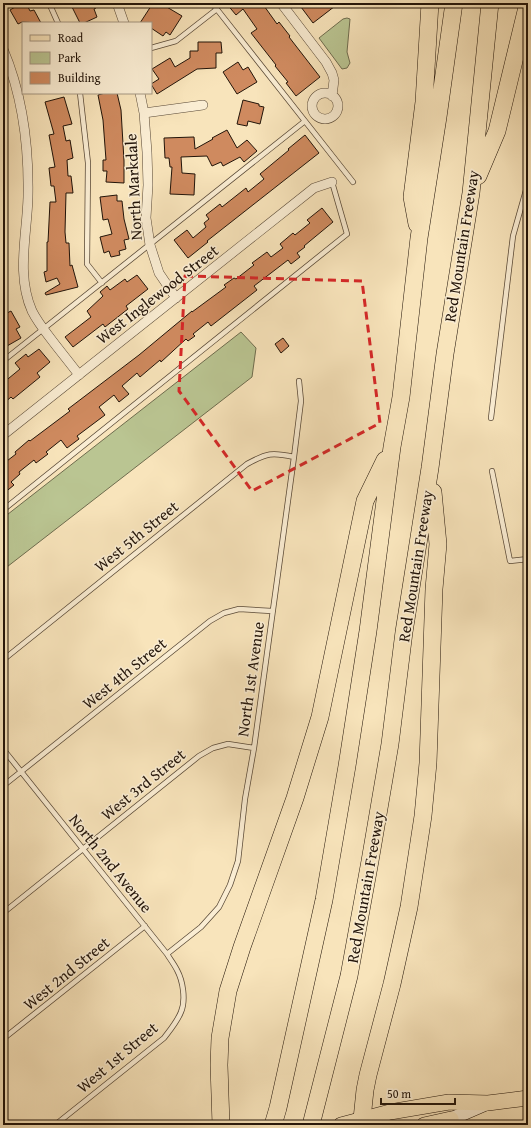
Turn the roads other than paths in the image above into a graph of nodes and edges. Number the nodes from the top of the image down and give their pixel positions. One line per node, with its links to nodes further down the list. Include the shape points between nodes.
1 (49, 3): 10 (lane)
2 (117, 3): 11 (street)
3 (212, 3): 9 (lane)
4 (281, 3): 16 (street, via 332,72)
5 (430, 3): 24 (highway, via 424,102 412,197)
6 (454, 3): 24 (highway)
7 (490, 3): 23 (highway, Red Mountain Freeway)
8 (528, 3): 23 (highway, via 497,131)
9 (217, 9): 12 (lane, via 176,41); 19 (lane)
10 (58, 22)
11 (124, 22)
12 (152, 48)
13 (3, 49): 28 (street, via 14,78 22,111 27,152 28,198 23,272 32,312)
14 (80, 94): 26 (lane, via 88,163 87,264)
15 (140, 94): 18 (street, North Markdale)
16 (332, 96)
17 (204, 105): 18 (street)
18 (144, 113): 25 (street, North Markdale, via 148,185 146,218)
19 (305, 122): 21 (lane); 25 (lane)
20 (332, 182): 27 (street, West Inglewood Street, via 314,188); 38 (lane, via 347,234)
21 (353, 182)
22 (528, 183): 32 (lane, via 513,236)
23 (471, 193): 36 (highway, Red Mountain Freeway)
24 (419, 238): 34 (highway, via 401,397)
25 (150, 245): 26 (lane); 27 (street, North Markdale, via 160,273)
26 (102, 283): 28 (lane)
27 (176, 298): 30 (street, West Inglewood Street)
28 (44, 329): 29 (lane); 30 (street)
29 (3, 361)
30 (79, 375): 33 (street, West Inglewood Street)
31 (299, 380): 35 (lane, North 1st Avenue, via 301,401)
32 (491, 418)
33 (3, 434)
34 (392, 447): 58 (highway, via 365,501 320,717 295,798 228,991 220,1038); 59 (highway, via 368,631 324,900)
35 (294, 457): 40 (lane, North 1st Avenue); 41 (lane, West 5th Street, via 264,455 247,464)
36 (430, 468): 54 (highway, Red Mountain Freeway, via 404,632 390,744 370,861 349,976); 56 (highway, via 438,544 427,782 409,907 368,1075)
37 (492, 471): 39 (lane, via 510,561)
38 (3, 510)
39 (528, 559)
40 (272, 611): 42 (lane, North 1st Avenue); 44 (lane, West 4th Street, via 239,609 224,613 210,621)
41 (3, 660)
42 (254, 748): 46 (lane, West 3rd Street, via 228,744 213,748 199,756); 49 (lane, North 1st Avenue, via 238,860 230,885 219,907 201,927)
43 (3, 749): 44 (lane, North 2nd Avenue)
44 (21, 772): 45 (lane, West 4th Street); 46 (lane, North 2nd Avenue)
45 (3, 786)
46 (83, 849): 47 (lane, West 3rd Street); 48 (lane, North 2nd Avenue)
47 (3, 913)
48 (145, 926): 49 (lane, North 2nd Avenue); 51 (lane, West 2nd Street)
49 (167, 954): 50 (lane, North 2nd Avenue, via 178,971 183,987)
50 (183, 1000): 57 (lane, West 1st Street, via 181,1011 164,1038)
51 (3, 1039)
52 (528, 1098): 53 (main road)
53 (488, 1103): 55 (main road); 56 (main road, via 449,1102 390,1112)
54 (313, 1118)
55 (451, 1119): 61 (main road)
56 (361, 1122): 60 (main road)
57 (55, 1125)
58 (221, 1125)
59 (273, 1125)
60 (341, 1125)
61 (424, 1125)

